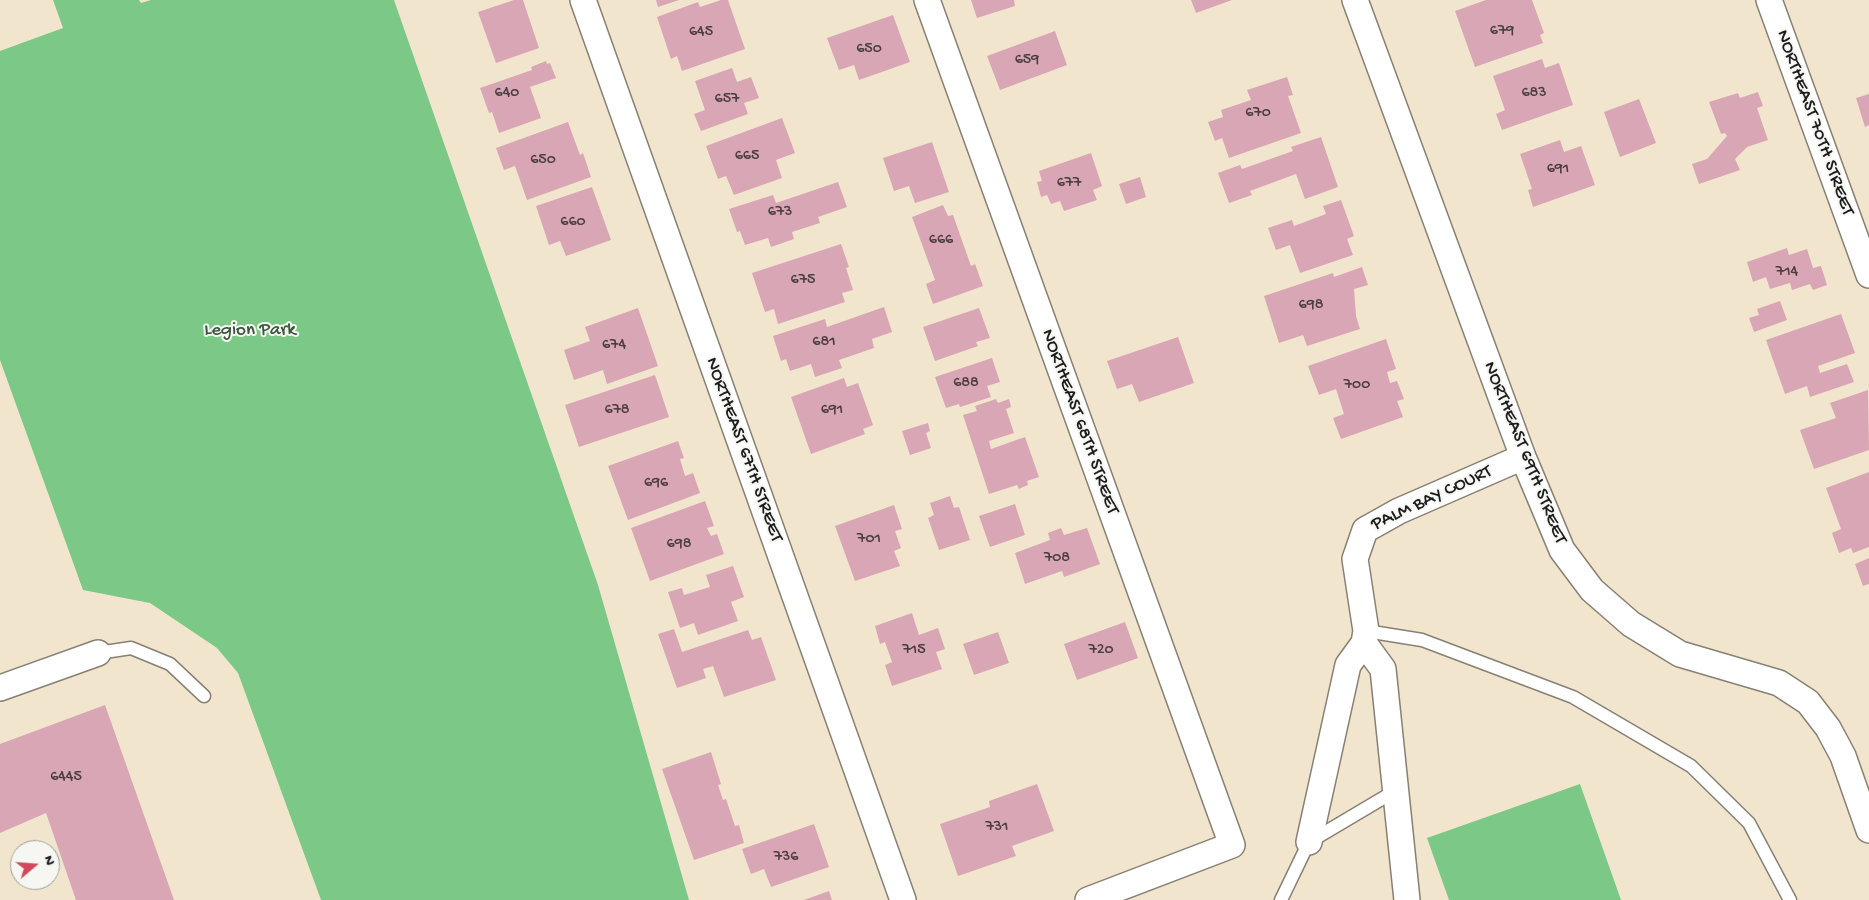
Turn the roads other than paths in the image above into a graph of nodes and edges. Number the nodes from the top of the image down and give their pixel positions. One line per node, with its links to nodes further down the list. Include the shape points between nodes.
1 (582, 0): 14 (street, NORTHEAST 67TH STREET)
2 (927, 0): 15 (street, NORTHEAST 68TH STREET, via 1232,844)
3 (1355, 0): 6 (street, NORTHEAST 69TH STREET)
4 (1769, 0): 5 (street, NORTHEAST 70TH STREET)
5 (1869, 275)
6 (1523, 457): 7 (street, PALM BAY COURT, via 1399,511 1365,530 1355,559); 12 (street, NORTHEAST 69TH STREET, via 1562,550 1592,590 1631,624 1680,654 1780,683 1808,702 1828,728 1843,756)
7 (1365, 637): 11 (street, PALM BAY COURT, via 1384,669); 13 (street, via 1348,665); 18 (lane, via 1422,640 1573,697 1691,766 1749,823)
8 (98, 654): 9 (street); 10 (lane, via 131,648 139,651 170,664)
9 (0, 688)
10 (204, 696)
11 (1395, 792): 13 (lane); 17 (street, PALM BAY COURT)
12 (1869, 830)
13 (1309, 842): 16 (lane)
14 (903, 900)
15 (1088, 900)
16 (1281, 900)
17 (1407, 900)
18 (1790, 900)

